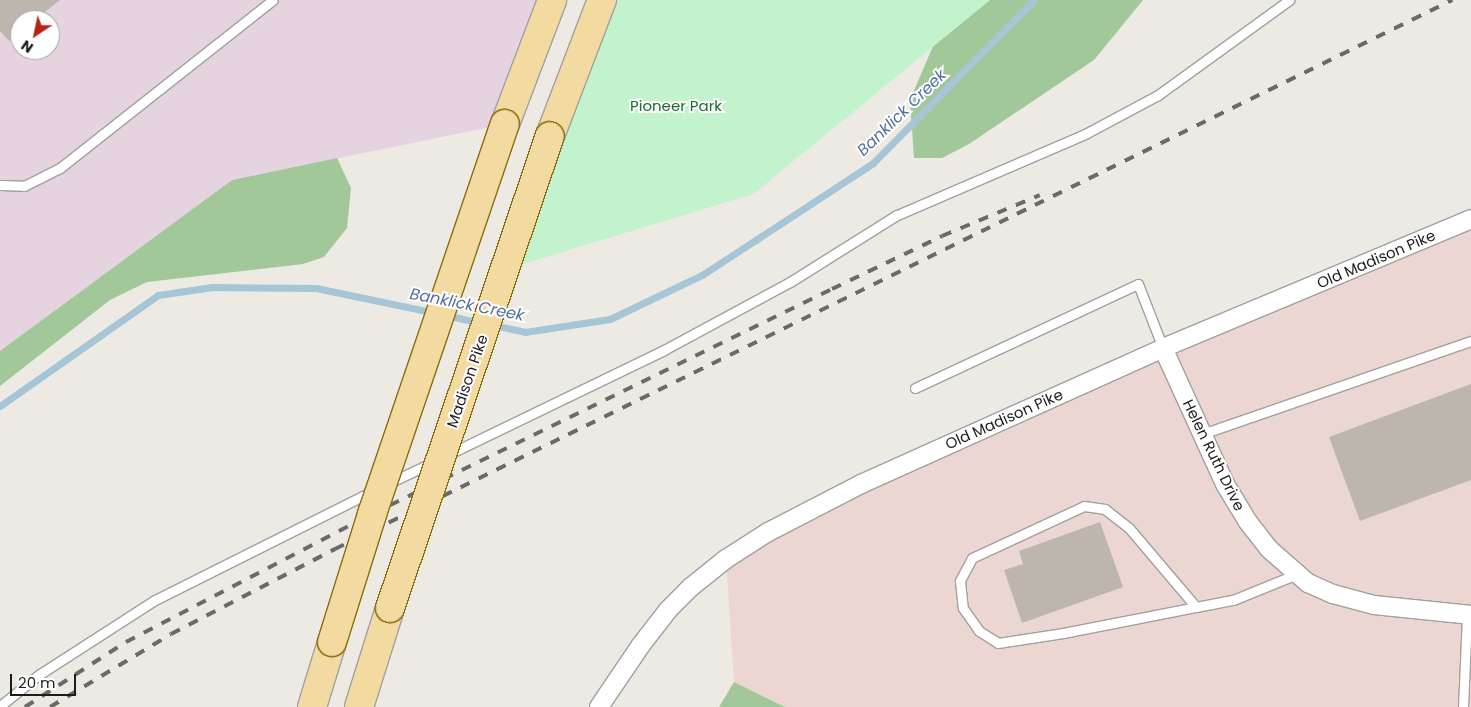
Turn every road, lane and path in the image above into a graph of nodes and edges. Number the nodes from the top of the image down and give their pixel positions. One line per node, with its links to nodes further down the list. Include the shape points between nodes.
1 (272, 0): 5 (lane, via 60,168 24,186)
2 (552, 0): 15 (main road, bridge, via 505,124 366,534)
3 (602, 0): 16 (main road, Madison Pike, bridge, via 550,136)
4 (1289, 0): 14 (lane, via 1158,95 1086,134 897,215 790,282 664,350 155,600 40,674)
5 (0, 185)
6 (1471, 219): 8 (street, Old Madison Pike)
7 (1471, 341): 10 (lane)
8 (1163, 348): 9 (lane, via 1138,284); 10 (street, Helen Ruth Drive); 17 (street, Old Madison Pike, via 861,484 768,532 712,570 668,610)
9 (915, 388)
10 (1202, 434): 11 (street, Helen Ruth Drive, via 1225,484 1248,522 1269,549)
11 (1297, 574): 12 (lane, via 1233,600); 13 (street, Helen Ruth Drive, via 1308,583 1333,594 1374,605)
12 (1196, 607): 12 (lane, via 998,643 979,632 963,608 960,581 972,558 1084,506 1105,509 1129,528)
13 (1469, 615): 18 (lane)
14 (0, 706)
15 (312, 707)
16 (359, 707)
17 (599, 707)
18 (1463, 707)

